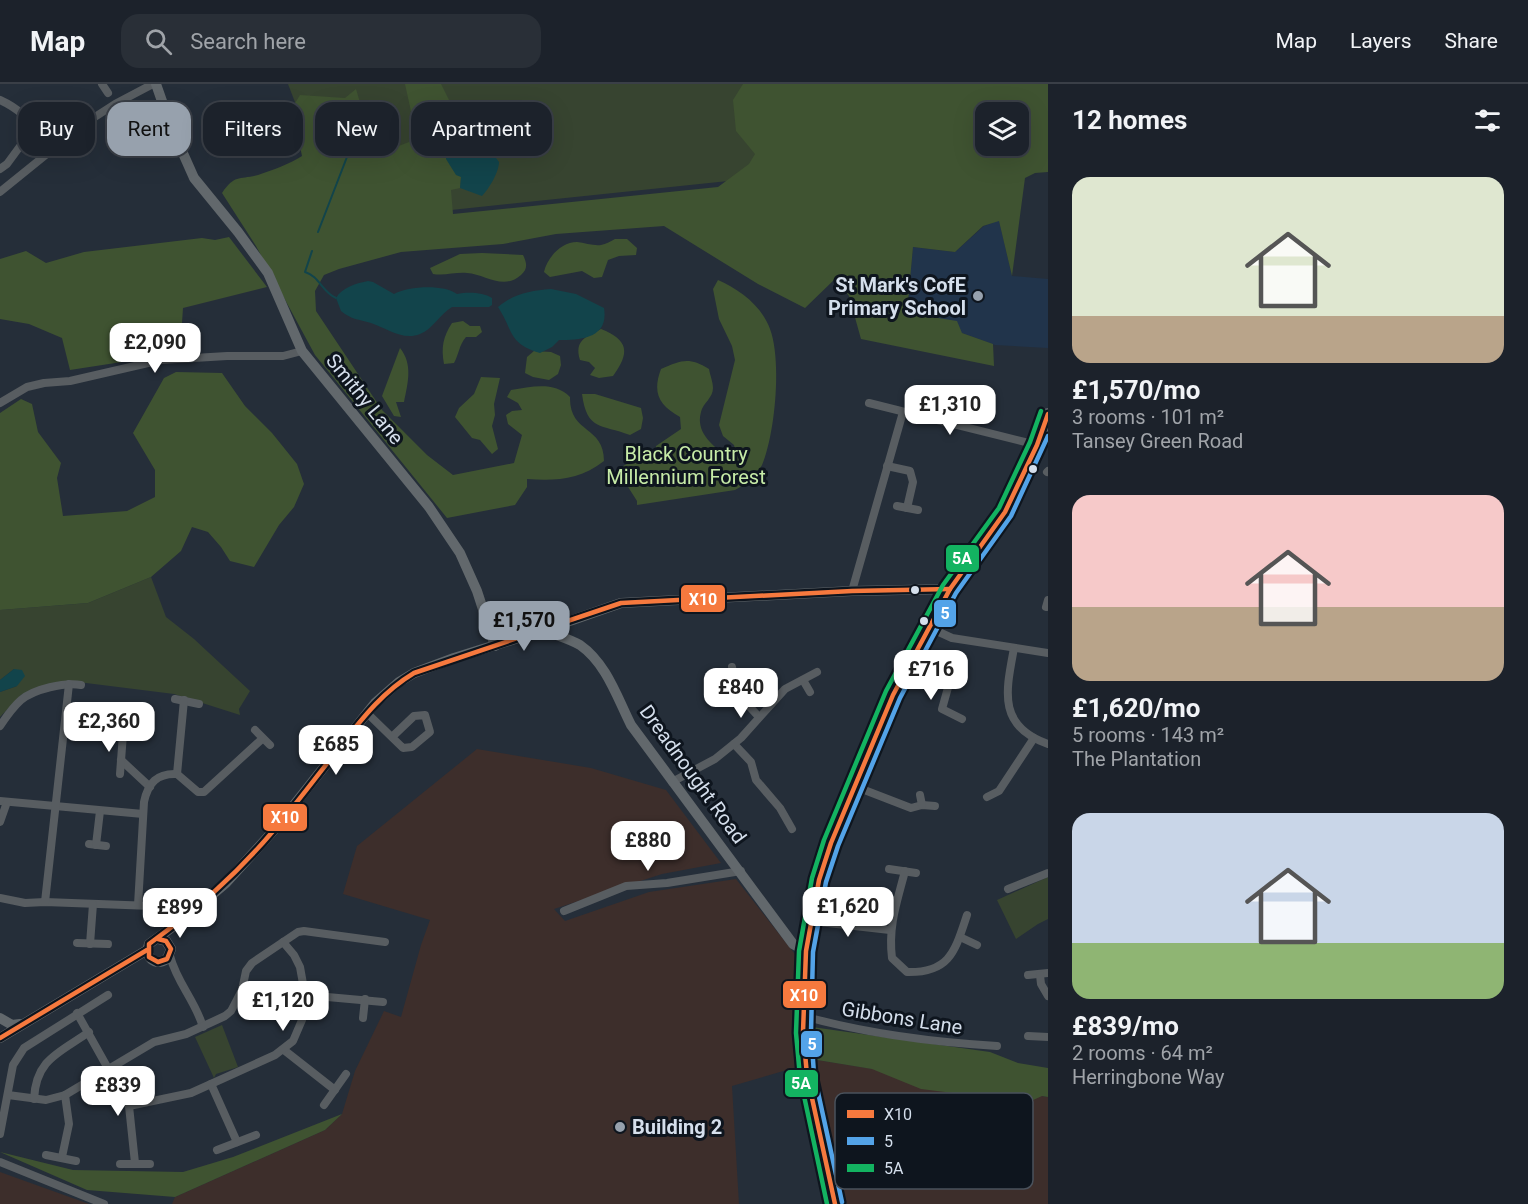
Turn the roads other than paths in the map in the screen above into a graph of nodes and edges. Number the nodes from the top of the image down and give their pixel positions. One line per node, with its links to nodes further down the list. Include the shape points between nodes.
1 (102, 84): 3 (street)
2 (154, 84): 6 (street, via 84,124); 7 (street, via 194,178 268,273)
3 (108, 93)
4 (0, 100): 5 (street, via 18,111 32,130)
5 (0, 169)
6 (0, 192)
7 (302, 351): 8 (street, Smithy Lane, via 283,356 161,360 27,387); 21 (street, Smithy Lane, via 429,507 460,553)
8 (0, 403)
9 (869, 403): 10 (street)
10 (903, 412): 12 (street); 13 (street)
11 (1048, 414): 12 (main road)
12 (1042, 442): 17 (main road, via 1005,512)
13 (887, 466): 15 (street, via 910,471 913,482); 18 (street)
14 (897, 506): 15 (street)
15 (907, 508): 16 (street)
16 (918, 510)
17 (950, 589): 18 (street); 19 (main road)
18 (852, 591): 20 (street, via 621,603)
19 (928, 627): 22 (street, via 952,638); 24 (main road)
20 (544, 630): 21 (street); 51 (street, Dreadnought Road, via 579,645 599,663 631,725)
21 (495, 646): 36 (street, via 414,673)
22 (1014, 648): 23 (street); 43 (street, via 1006,692 1008,705 1019,727)
23 (1048, 653)
24 (908, 666): 38 (street, via 949,684 942,710); 52 (main road)
25 (732, 667): 29 (street)
26 (817, 672): 28 (street)
27 (745, 678): 29 (street)
28 (803, 680): 32 (street); 37 (street, via 785,689)
29 (735, 681): 37 (street, via 738,694)
30 (69, 684): 31 (street); 39 (street, via 23,698); 59 (street)
31 (81, 685)
32 (810, 692)
33 (174, 699): 34 (street)
34 (184, 700): 35 (street); 50 (street)
35 (199, 704)
36 (368, 712): 42 (street); 80 (street, via 274,830 226,883)
37 (759, 717): 45 (street)
38 (962, 719)
39 (0, 726)
40 (255, 730): 44 (street)
41 (123, 734): 48 (street)
42 (392, 737): 42 (street, via 403,748 412,747 430,732 425,715 414,716)
43 (1034, 738): 46 (street); 55 (street, via 999,791)
44 (262, 739): 47 (street); 50 (street, via 204,792 198,792)
45 (734, 744): 51 (street); 63 (street, via 751,762 759,785)
46 (1048, 744)
47 (270, 745)
48 (121, 760): 49 (street); 53 (street)
49 (120, 774)
50 (177, 774): 53 (street, via 162,774)
51 (672, 782): 68 (street, Dreadnought Road)
52 (854, 786): 57 (street, via 911,808); 81 (main road, via 831,843)
53 (150, 787): 62 (street)
54 (920, 795): 57 (street)
55 (987, 797)
56 (3, 802): 59 (street); 64 (street)
57 (922, 805): 58 (street)
58 (936, 806)
59 (55, 807): 60 (street); 74 (street)
60 (100, 811): 62 (street); 66 (street, via 93,844)
61 (795, 813): 63 (street)
62 (143, 814): 76 (street)
63 (786, 818): 65 (street)
64 (0, 822)
65 (792, 829)
66 (106, 846)
67 (889, 869): 69 (street)
68 (741, 871): 78 (street, via 626,886); 92 (street, Dreadnought Road, via 794,944)
69 (905, 871): 70 (street); 82 (street)
70 (916, 873)
71 (1048, 873): 72 (street)
72 (1008, 889)
73 (0, 898): 74 (street)
74 (45, 902): 75 (street)
75 (93, 904): 76 (street); 88 (street)
76 (138, 905): 77 (street)
77 (152, 906)
78 (564, 911)
79 (967, 915): 83 (street)
80 (185, 918): 84 (street); 91 (street)
81 (810, 921): 82 (street); 92 (main road)
82 (890, 930): 83 (street, via 892,958 907,972 939,966 949,959)
83 (960, 937): 90 (street)
84 (158, 939): 91 (street, via 164,940); 93 (street, via 150,944)
85 (283, 942): 86 (street, via 304,931); 98 (street, via 300,968); 107 (street, via 252,963 231,1011)
86 (385, 942)
87 (77, 944): 88 (street)
88 (90, 944): 89 (street)
89 (108, 944)
90 (977, 945)
91 (170, 951): 93 (street, via 167,959); 96 (street)
92 (806, 951): 103 (main road)
93 (152, 957): 96 (street); 106 (street, via 130,961)
94 (1044, 974): 95 (street); 99 (street, via 1041,984)
95 (1028, 975)
96 (176, 977): 107 (street)
97 (108, 995): 102 (street)
98 (305, 995): 100 (street); 113 (street, via 302,1020 293,1041)
99 (1048, 996)
100 (365, 999): 101 (street); 105 (street)
101 (383, 1002)
102 (77, 1013): 108 (street); 118 (street, via 24,1048 13,1065)
103 (803, 1016): 112 (street, Gibbons Lane, via 886,1036); 135 (main road, via 807,1075)
104 (0, 1018): 106 (street, via 12,1025)
105 (363, 1018)
106 (20, 1024): 111 (street)
107 (203, 1027): 114 (street, via 154,1042)
108 (89, 1032): 114 (street); 120 (street, via 46,1062 37,1077)
109 (1028, 1036): 110 (street)
110 (1048, 1037)
111 (0, 1038)
112 (997, 1046)
113 (284, 1050): 116 (street); 117 (street)
114 (110, 1069): 119 (street); 122 (street)
115 (346, 1074): 117 (street)
116 (211, 1084): 122 (street, via 191,1093); 125 (street)
117 (335, 1090): 121 (street)
118 (8, 1095): 120 (street); 123 (street)
119 (65, 1095): 120 (street, via 52,1100); 128 (street, via 69,1124)
120 (34, 1099)
121 (324, 1105)
122 (129, 1106): 131 (street)
123 (0, 1134)
124 (256, 1135): 125 (street)
125 (237, 1142): 126 (street)
126 (218, 1150)
127 (46, 1155): 128 (street)
128 (62, 1157): 129 (street)
129 (76, 1161)
130 (0, 1162): 134 (street)
131 (135, 1163): 132 (street); 133 (street)
132 (120, 1164)
133 (150, 1164)
134 (104, 1204)
135 (835, 1204)

